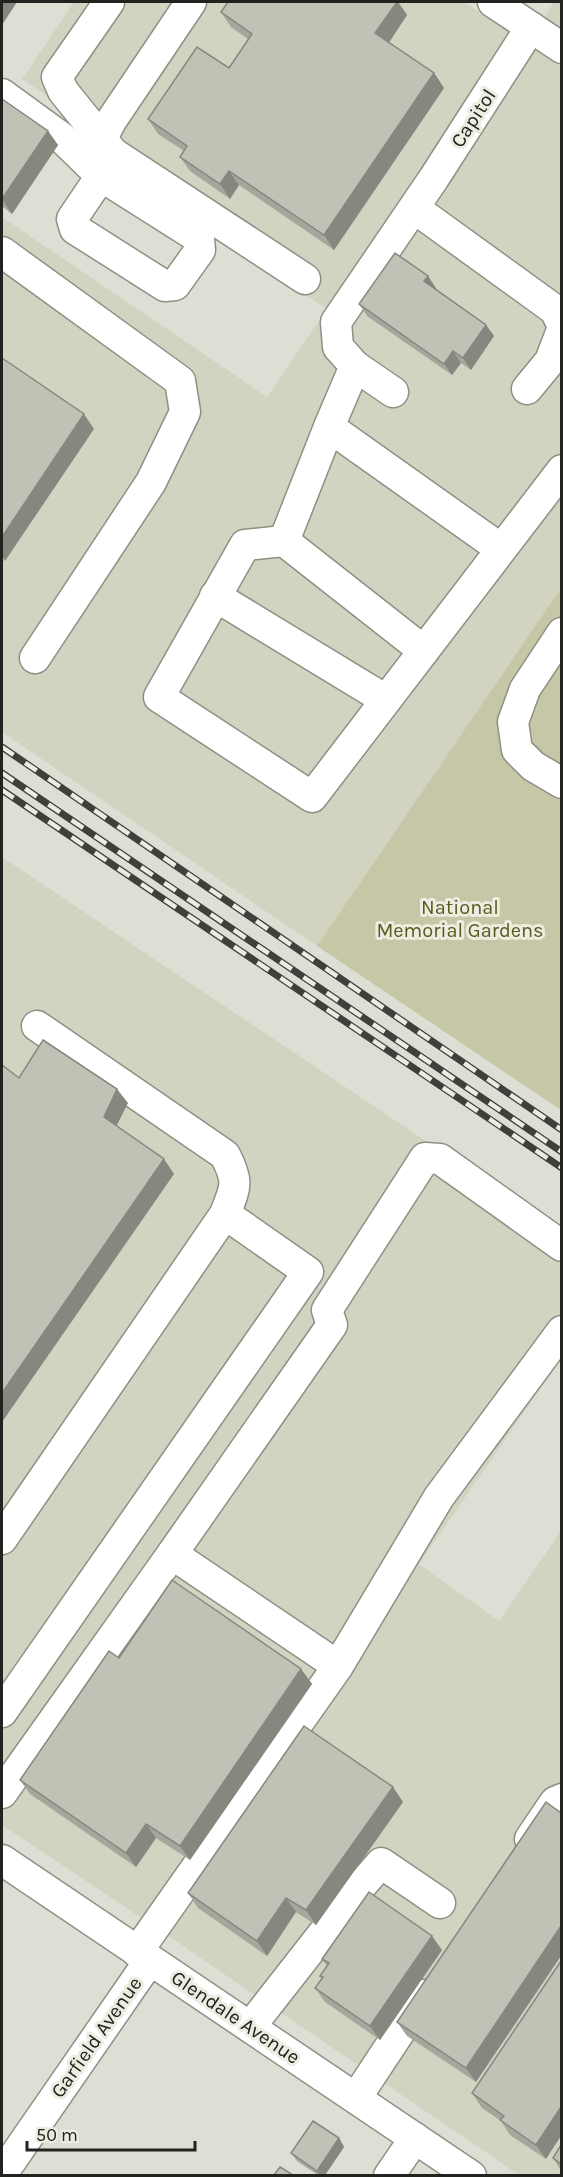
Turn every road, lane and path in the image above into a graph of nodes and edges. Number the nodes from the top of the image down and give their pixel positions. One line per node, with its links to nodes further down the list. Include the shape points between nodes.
1 (109, 2): 7 (street, via 57,77 63,91)
2 (191, 2): 7 (street)
3 (493, 2): 4 (street)
4 (531, 27): 5 (street); 9 (street, Capitol)
5 (561, 48)
6 (2, 94): 8 (street, via 61,137)
7 (101, 140): 11 (street, via 113,153)
8 (101, 176)
9 (414, 208): 12 (street, via 555,310); 14 (street, Capitol, via 336,322 338,347)
10 (2, 252): 24 (street, via 180,381 185,412 151,482)
11 (305, 279)
12 (561, 324)
13 (561, 330): 15 (street, via 550,361)
14 (356, 366): 16 (street, Capitol); 17 (street)
15 (527, 389)
16 (393, 392)
17 (329, 427): 19 (street); 20 (street)
18 (561, 470): 20 (street)
19 (284, 541): 21 (street, via 245,545); 23 (street)
20 (501, 549): 23 (street)
21 (216, 596): 25 (street); 25 (street, via 159,697 312,796)
22 (561, 633): 26 (street, via 525,689 513,722 517,750 533,766)
23 (424, 651): 25 (street)
24 (35, 658)
25 (386, 700)
26 (561, 783)
27 (37, 1026): 28 (street, via 225,1155 234,1172 235,1188)
28 (225, 1214): 31 (street); 34 (street, via 308,1272)
29 (561, 1246): 32 (street, via 440,1159 425,1158 327,1310 332,1325)
30 (561, 1330): 33 (street, Garfield Avenue, via 439,1497)
31 (2, 1539)
32 (172, 1554): 33 (street); 35 (street)
33 (338, 1666): 40 (street, Garfield Avenue)
34 (2, 1712)
35 (2, 1793)
36 (561, 1799): 38 (street, via 555,1802)
37 (2, 1860): 40 (street, Glendale Avenue)
38 (516, 1860)
39 (440, 1904): 42 (street, via 381,1863)
40 (143, 1956): 42 (street, Glendale Avenue); 45 (street, Garfield Avenue)
41 (438, 1974): 43 (street)
42 (250, 2027): 43 (street, Glendale Avenue)
43 (356, 2098): 44 (street, Glendale Avenue)
44 (415, 2138): 46 (street); 47 (street, Glendale Avenue)
45 (2, 2174)
46 (389, 2175)
47 (471, 2175)

